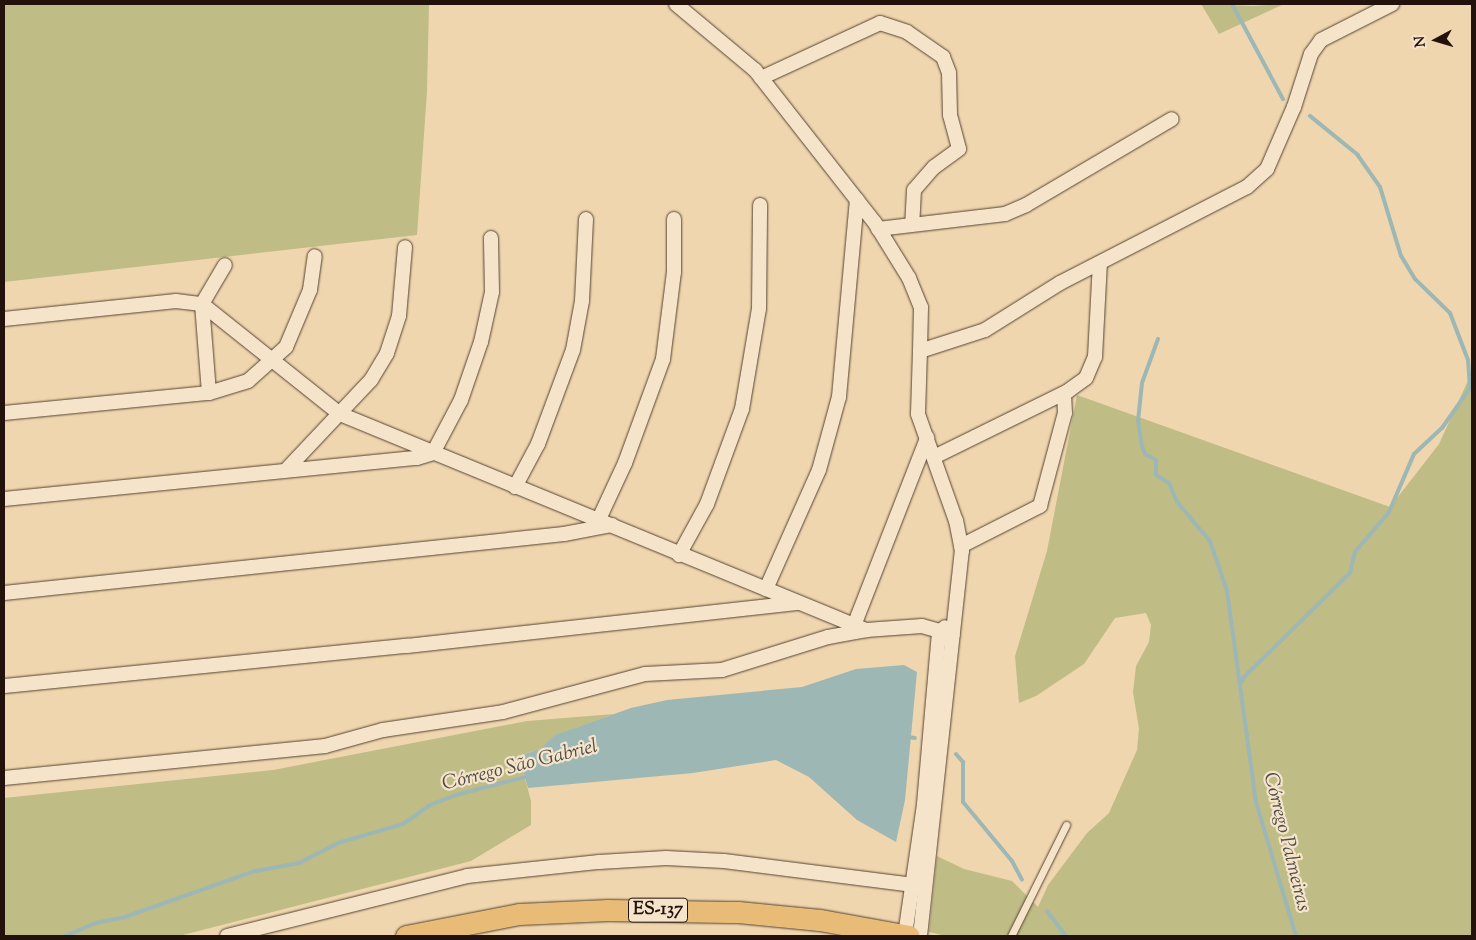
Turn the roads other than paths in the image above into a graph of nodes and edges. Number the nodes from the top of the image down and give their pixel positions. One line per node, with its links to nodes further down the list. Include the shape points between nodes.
1 (676, 4): 3 (street)
2 (1392, 4): 14 (street, via 1321,40 1311,54 1280,142 1260,175 1247,187)
3 (761, 78): 5 (street); 9 (street, via 880,23 907,32 943,57 949,72 950,114 959,149 917,185 912,199)
4 (1172, 119): 9 (street, via 1026,205 999,215)
5 (857, 200): 10 (street); 33 (street, via 839,397 819,470)
6 (760, 205): 32 (street, via 760,308 742,409 707,504)
7 (674, 218): 30 (street, via 674,272 663,359)
8 (586, 219): 28 (street, via 582,301 573,350 538,444)
9 (912, 223): 10 (street)
10 (878, 229): 18 (street, via 909,278 921,307)
11 (491, 238): 25 (street, via 492,292 480,342 461,400)
12 (406, 247): 23 (street, via 399,316 386,352 371,380)
13 (315, 256): 19 (street, via 310,290 301,318 286,347)
14 (1100, 263): 18 (street, via 985,330); 21 (street, via 1095,357 1086,378)
15 (226, 265): 16 (street)
16 (202, 304): 17 (street, via 176,301); 19 (street); 20 (street)
17 (4, 319)
18 (920, 351): 24 (street, via 916,399)
19 (271, 361): 20 (street, via 248,380); 23 (street)
20 (210, 393): 22 (street)
21 (1064, 394): 26 (street); 31 (street, via 1065,413 1040,506)
22 (4, 413)
23 (340, 414): 25 (street); 27 (street)
24 (927, 438): 26 (street); 36 (street)
25 (433, 453): 27 (street, via 417,458); 28 (street)
26 (934, 457): 31 (street)
27 (286, 469): 29 (street)
28 (515, 487): 30 (street)
29 (4, 499)
30 (606, 522): 32 (street); 34 (street, via 564,534)
31 (961, 546): 37 (street, via 962,576 954,618)
32 (679, 555): 33 (street)
33 (766, 588): 35 (street)
34 (4, 593)
35 (798, 602): 36 (street); 38 (street, via 407,646)
36 (861, 626): 37 (street, via 922,626); 39 (street, via 722,670 645,674 503,712 383,730 325,746)
37 (946, 634): 41 (street); 44 (street)
38 (4, 686)
39 (4, 778)
40 (1066, 825): 45 (lane)
41 (913, 885): 42 (street, via 724,861 666,858 600,862 467,876); 44 (street)
42 (227, 936)
43 (406, 936): 44 (main road, ES-137, via 519,914 608,910 738,912 820,920)
44 (911, 936)
45 (1011, 936)

